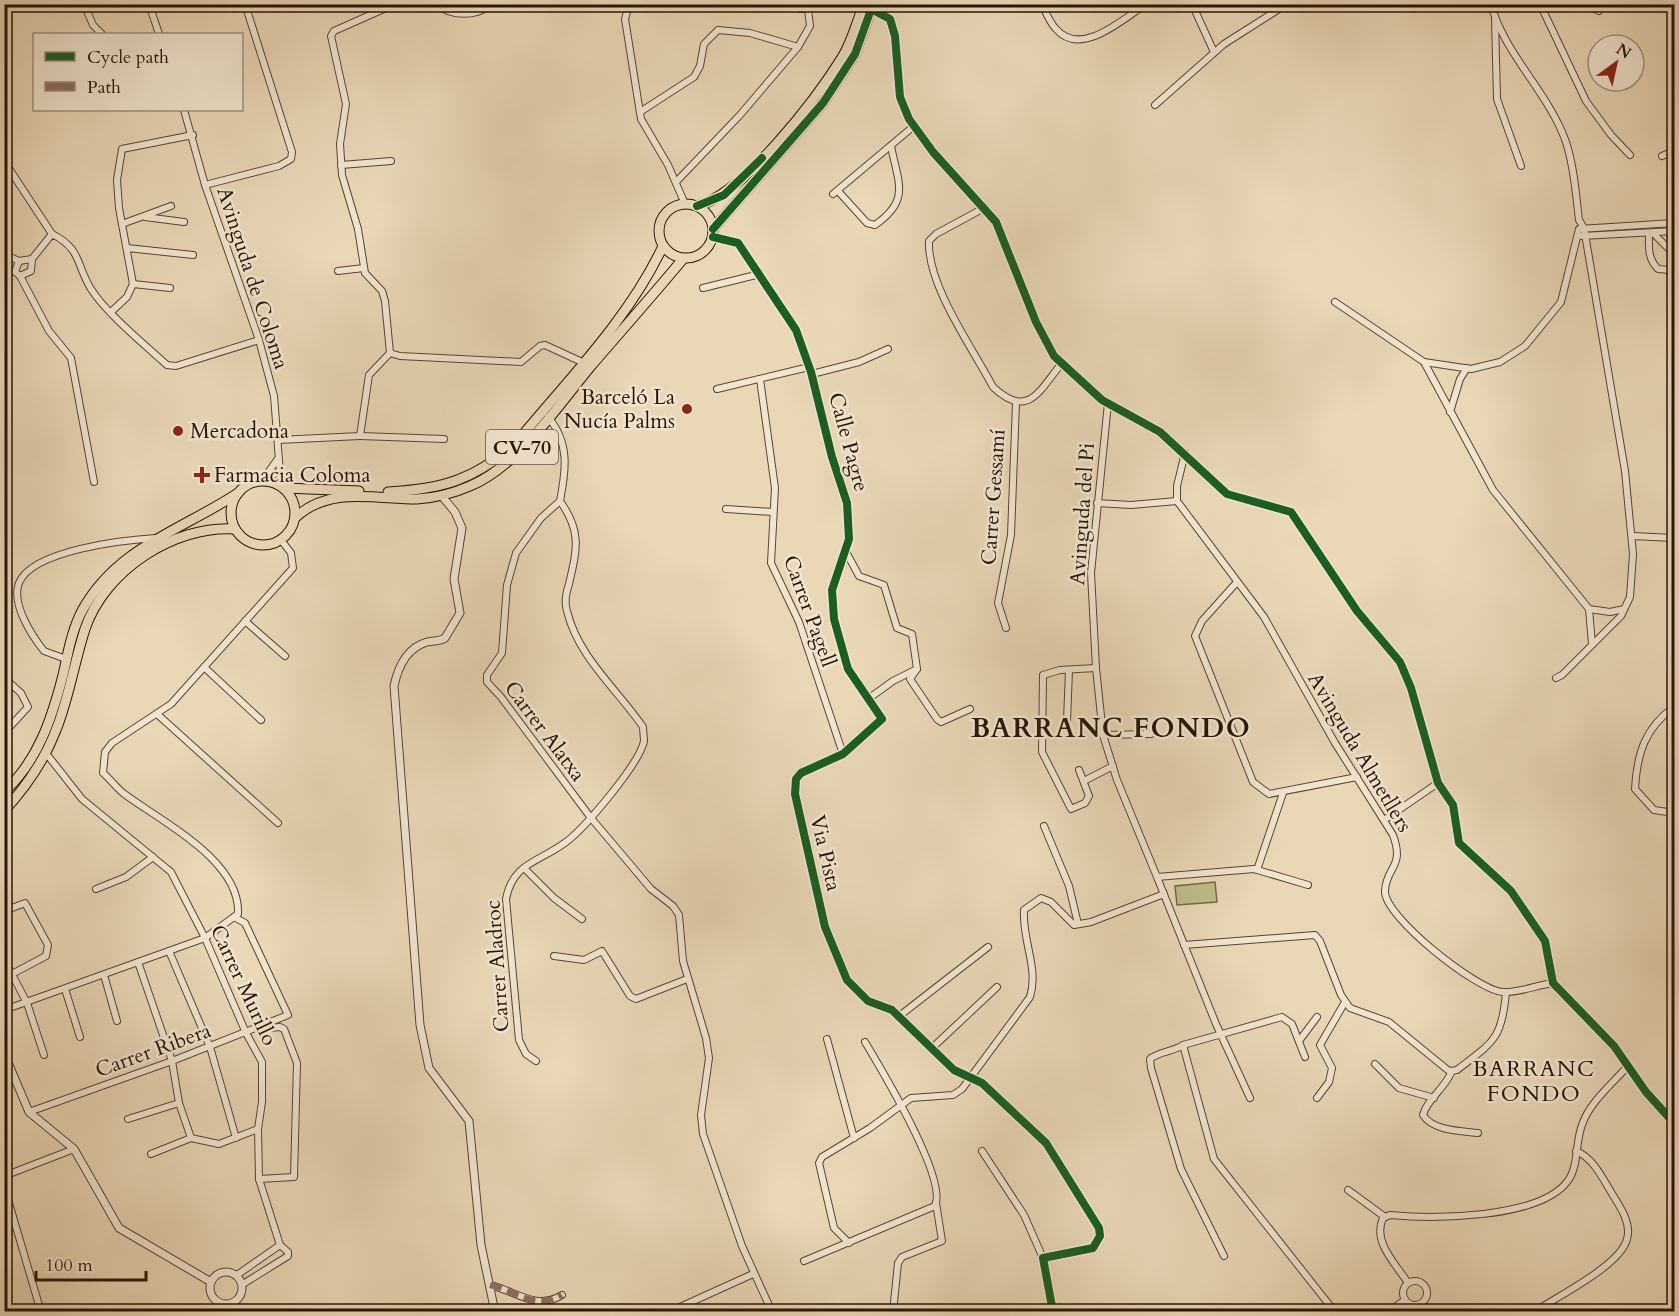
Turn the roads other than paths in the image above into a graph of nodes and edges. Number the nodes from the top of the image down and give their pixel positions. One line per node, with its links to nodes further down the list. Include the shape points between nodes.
1 (84, 4): 19 (street, via 93,26)
2 (149, 4): 20 (street)
3 (245, 4): 37 (street, via 291,159 279,166)
4 (395, 4): 34 (street, via 334,31 331,36 346,104)
5 (437, 4): 6 (street, via 450,13 462,14 480,12)
6 (490, 4)
7 (629, 4): 25 (street, via 626,19)
8 (1042, 4): 9 (street, via 1061,35 1084,40)
9 (1146, 4)
10 (1192, 4): 22 (street)
11 (1287, 4): 22 (street)
12 (1491, 4): 18 (street)
13 (1540, 4): 30 (street, via 1586,101)
14 (1585, 4): 17 (street)
15 (870, 6): 26 (street, via 890,20 900,97); 40 (main road, via 811,104 783,137 724,195); 50 (main road, CV-70, via 855,54 823,104)
16 (800, 9): 21 (street, via 808,9 810,21)
17 (1599, 10)
18 (1495, 19): 35 (street, via 1497,99); 43 (street, via 1566,142)
19 (101, 33)
20 (159, 33)
21 (798, 47): 25 (street, via 750,33 718,30 704,44 700,66 693,77); 36 (street)
22 (1214, 52): 23 (street)
23 (1155, 105)
24 (184, 111): 27 (street, Avinguda de Coloma)
25 (640, 112): 36 (street, via 645,129)
26 (914, 126): 28 (street); 41 (street)
27 (193, 135): 37 (street, Avinguda de Coloma); 46 (street, via 122,149 117,180)
28 (891, 146): 28 (street, via 835,193 867,223 875,225 891,214 898,203 900,191)
29 (1674, 151): 31 (street)
30 (1630, 155)
31 (1662, 156)
32 (4, 161): 52 (street)
33 (391, 161): 34 (street)
34 (341, 165): 63 (street)
35 (1521, 166)
36 (676, 182): 38 (street)
37 (205, 185): 73 (street, Avinguda de Coloma)
38 (685, 204): 40 (main road); 55 (main road, CV-70, via 665,213 659,235)
39 (171, 206): 42 (street)
40 (697, 206): 50 (main road, via 707,213)
41 (984, 208): 78 (street, via 996,222 1036,322 1054,356); 83 (street, Carrer Gessamí, via 936,234 929,241 928,253 933,278 993,387)
42 (145, 217): 44 (street); 46 (street)
43 (1579, 220): 47 (street); 49 (street)
44 (184, 222)
45 (1674, 223): 47 (street)
46 (122, 224): 56 (street)
47 (1584, 228): 49 (street); 53 (street)
48 (1674, 231): 51 (street)
49 (1577, 232): 53 (street); 54 (street)
50 (713, 233): 61 (main road, CV-70, via 708,248 696,257); 65 (street, Calle Pagre, via 738,243)
51 (1651, 233): 53 (street); 58 (street); 67 (street, via 1649,251 1654,265 1670,270)
52 (52, 234): 60 (street); 72 (street, via 65,241 78,256 91,289)
53 (1585, 240): 54 (street); 104 (street, via 1614,401)
54 (1575, 241): 79 (street, via 1561,302 1525,346 1500,362)
55 (663, 246): 61 (main road); 76 (main road, CV-70, via 622,313)
56 (127, 248): 59 (street); 68 (street)
57 (4, 254): 62 (street)
58 (1674, 254)
59 (193, 255)
60 (32, 259): 62 (street); 66 (street, via 31,271)
61 (683, 259): 86 (main road, CV-70)
62 (19, 261): 66 (street, via 15,272)
63 (364, 268): 64 (street); 75 (street, via 382,291)
64 (338, 271)
65 (760, 274): 70 (street); 80 (street, Calle Pagre, via 796,330)
66 (20, 276): 93 (street, via 48,331 71,358)
67 (1674, 277)
68 (133, 284): 69 (street); 72 (street, via 127,297)
69 (170, 288)
70 (703, 288)
71 (1335, 302): 77 (street)
72 (111, 312): 73 (street, via 172,366)
73 (259, 340): 88 (street, Avinguda de Coloma, via 274,396)
74 (888, 349): 80 (street, Calle Pagre, via 859,362)
75 (390, 353): 76 (street, via 520,362 545,345); 87 (street, via 369,375)
76 (582, 362): 94 (main road, CV-70, via 516,443 497,460 454,483 388,492)
77 (1424, 362): 79 (street); 85 (street)
78 (1062, 363): 83 (street, Carrer Gessamí, via 1035,396); 84 (street)
79 (1467, 368): 85 (street)
80 (810, 371): 81 (street, Calle Pagre); 108 (street, Calle Pagre, via 847,503 849,539)
81 (760, 379): 82 (street, Calle Pagre); 101 (street, Carrer Pagell, via 775,489)
82 (717, 390)
83 (1016, 403): 113 (street, Carrer Gessamí, via 1011,536 998,603)
84 (1108, 403): 90 (street, via 1160,432); 99 (street, Avinguda del Pi)
85 (1450, 412): 110 (street, via 1493,490)
86 (548, 417): 96 (main road, CV-70, via 492,476); 97 (street, via 564,445 566,473)
87 (360, 436): 88 (street); 89 (street)
88 (278, 440): 91 (street, Avinguda de Coloma)
89 (444, 440)
90 (1185, 453): 98 (street); 139 (street, via 1227,494 1291,512 1357,612 1400,662)
91 (278, 460): 92 (street); 94 (street, Avinguda de Coloma)
92 (262, 481): 94 (main road, CV-70); 95 (main road, via 253,482)
93 (94, 482)
94 (282, 487): 102 (main road, via 295,506)
95 (238, 493): 103 (main road, via 231,510); 105 (main road)
96 (441, 495): 102 (main road, CV-70, via 318,501); 231 (street, via 462,528 454,579 460,612 445,639 428,642 410,652 398,667 394,686 420,1025 429,1068 469,1121 481,1245)
97 (560, 501): 144 (street, Carrer Aladroc, via 572,519 577,538 565,601 572,626 583,649 643,727 644,741 635,757); 144 (street, Carrer Alatxa, via 541,518 516,554 507,585 502,652 487,675 487,682)
98 (1177, 501): 99 (street); 109 (street, Avinguda Almetllers)
99 (1097, 504): 118 (street, Avinguda del Pi, via 1091,573)
100 (726, 509): 101 (street)
101 (773, 512): 134 (street, Carrer Pagell, via 771,563 800,622)
102 (296, 517): 107 (main road, CV-70)
103 (235, 529): 107 (main road, via 251,543 272,544); 133 (main road, via 182,536 134,563 114,582 86,627 66,703)
104 (1632, 536): 106 (street); 111 (street, via 1630,597)
105 (157, 538): 116 (main road, via 137,549 102,583 83,610); 116 (street, via 71,552 40,562 26,572 17,594 20,610 44,651)
106 (1674, 538)
107 (281, 540): 112 (street, via 291,553 293,567)
108 (844, 550): 119 (street, via 859,576 884,585 897,628 912,634); 123 (street, Calle Pagre, via 832,590 834,619 848,669)
109 (1237, 582): 137 (street, Avinguda Almetllers, via 1264,617); 141 (street, via 1202,621 1195,636 1253,782 1269,794)
110 (1589, 609): 111 (street); 114 (street)
111 (1624, 609): 114 (street)
112 (245, 621): 115 (street); 117 (street)
113 (1006, 628)
114 (1592, 644): 122 (street)
115 (285, 656)
116 (66, 659): 140 (main road, via 43,738 16,781)
117 (204, 668): 126 (street); 128 (street)
118 (1096, 668): 120 (street); 132 (street, Avinguda del Pi)
119 (917, 669): 123 (street); 125 (street, via 910,679 941,722)
120 (1069, 670): 129 (street); 138 (street, via 1043,675 1042,752 1071,809 1088,800)
121 (4, 678): 130 (street, via 21,693 28,707)
122 (1556, 678)
123 (868, 699): 127 (street, Calle Pagre)
124 (1674, 707): 143 (street, via 1649,730 1636,767 1635,789 1654,810)
125 (969, 709)
126 (158, 714): 146 (street); 156 (street, via 112,743 105,752 104,773 122,792 184,832 218,866 239,897)
127 (882, 719): 134 (street, Via Pista)
128 (261, 720)
129 (1067, 721)
130 (4, 733)
131 (1151, 734): 132 (street)
132 (1103, 735): 135 (street, Avinguda del Pi)
133 (45, 752): 142 (main road); 148 (street, Carrer Murillo, via 82,799)
134 (843, 754): 176 (street, Via Pista, via 801,773 796,779 795,794 825,927 847,980 868,1001 892,1010)
135 (1113, 766): 138 (street); 151 (street, Avinguda del Pi)
136 (1079, 770): 138 (street)
137 (1357, 777): 141 (street); 145 (street, Avinguda Almetllers)
138 (1084, 781)
139 (1438, 783): 145 (street); 169 (street, via 1453,806 1460,843 1511,891 1545,941)
140 (4, 792)
141 (1283, 793): 150 (street)
142 (4, 811)
143 (1674, 813)
144 (591, 818): 149 (street, Carrer Aladroc, via 567,842); 168 (street, via 651,889 679,915)
145 (1384, 820): 172 (street, Avinguda Almetllers, via 1399,852 1385,892 1390,908 1450,963 1484,986)
146 (278, 823)
147 (1044, 826): 158 (street, via 1070,886)
148 (153, 857): 153 (street, via 126,877); 159 (street, Carrer Murillo, via 171,872)
149 (524, 868): 157 (street); 193 (street, Carrer Aladroc, via 513,874 506,898 519,1040 526,1054)
150 (1257, 870): 151 (street); 152 (street)
151 (1158, 877): 154 (street, Avinguda del Pi)
152 (1308, 885)
153 (96, 890)
154 (1164, 894): 158 (street); 160 (street)
155 (4, 912): 166 (street, via 25,903 48,945 46,956)
156 (236, 915): 159 (street); 179 (street, Carrer Ribera, via 245,923 288,1015)
157 (582, 919)
158 (1078, 924): 197 (street, via 1074,925 1041,898 1024,910 1023,929 1034,983 1030,997)
159 (205, 938): 162 (street); 180 (street, Carrer Murillo)
160 (1184, 945): 174 (street, via 1314,935); 181 (street)
161 (988, 946): 176 (street)
162 (169, 951): 165 (street); 187 (street)
163 (554, 956): 168 (street, via 584,960 602,951 630,996 636,999)
164 (4, 959): 166 (street)
165 (138, 962): 167 (street); 192 (street)
166 (12, 974): 173 (street)
167 (104, 975): 171 (street); 178 (street)
168 (687, 979): 226 (street, via 709,1058 701,1115 704,1134)
169 (1553, 983): 172 (street); 195 (street, via 1614,1046)
170 (997, 987): 188 (street)
171 (65, 989): 173 (street); 182 (street)
172 (1506, 992): 196 (street, via 1498,1033 1491,1043)
173 (27, 1003): 175 (street); 190 (street)
174 (1348, 1005): 196 (street, via 1389,1022); 199 (street, via 1320,1045 1332,1068 1329,1082)
175 (4, 1010)
176 (898, 1017): 188 (street)
177 (1317, 1017): 184 (street)
178 (117, 1021)
179 (254, 1029): 180 (street, Carrer Ribera); 216 (street, via 284,1029 297,1063 294,1177)
180 (246, 1033): 187 (street, Carrer Ribera); 206 (street, Carrer Murillo, via 262,1062)
181 (1220, 1034): 184 (street, via 1282,1017 1292,1024); 186 (street); 198 (street)
182 (80, 1037)
183 (827, 1039): 210 (street)
184 (1299, 1041): 191 (street)
185 (865, 1042): 202 (street)
186 (1183, 1045): 223 (street, via 1155,1055 1150,1059 1151,1068 1181,1169); 243 (street, via 1214,1159)
187 (210, 1047): 192 (street, Carrer Ribera); 209 (street)
188 (932, 1049): 197 (street, via 954,1070)
189 (4, 1053): 203 (street)
190 (45, 1055)
191 (1305, 1057)
192 (172, 1061): 201 (street); 203 (street, Carrer Ribera)
193 (536, 1061)
194 (1375, 1064): 200 (street, via 1399,1088)
195 (1627, 1067): 205 (street); 213 (street, via 1582,1123)
196 (1452, 1071): 200 (street)
197 (972, 1078): 202 (street, via 953,1095 911,1098); 224 (street, via 1046,1143 1099,1228 1100,1236 1093,1248)
198 (1250, 1098)
199 (1317, 1098)
200 (1434, 1098): 207 (street, via 1425,1106 1423,1115 1427,1121 1452,1131)
201 (179, 1102): 204 (street); 208 (street)
202 (902, 1105): 210 (street); 219 (street, via 935,1182)
203 (28, 1112): 211 (street)
204 (128, 1119)
205 (1674, 1123)
206 (258, 1129): 209 (street); 216 (street, Carrer Murillo)
207 (1478, 1133)
208 (191, 1138): 209 (street, via 219,1144); 214 (street)
209 (236, 1138)
210 (854, 1138): 221 (street, via 822,1157 819,1163 834,1228)
211 (74, 1149): 215 (street); 228 (street, via 119,1228)
212 (982, 1150): 224 (street, via 1024,1215)
213 (1576, 1151): 220 (street, via 1574,1169 1567,1182 1555,1193 1513,1209 1452,1218); 246 (street, via 1585,1154 1595,1166 1617,1201 1627,1222 1628,1238 1612,1261)
214 (151, 1154)
215 (4, 1176)
216 (260, 1179): 222 (street, Carrer Murillo)
217 (4, 1186): 236 (street)
218 (1348, 1190): 220 (street)
219 (936, 1203): 221 (street); 241 (street, via 942,1241 902,1257)
220 (1385, 1217): 229 (street, via 1378,1228 1379,1238)
221 (849, 1243): 225 (street)
222 (280, 1245): 227 (street); 230 (street, via 288,1256)
223 (1224, 1256)
224 (1042, 1258): 242 (street)
225 (804, 1261)
226 (753, 1274): 239 (street); 240 (street)
227 (237, 1275): 228 (street, via 224,1272); 230 (street)
228 (211, 1282): 234 (street, via 214,1299)
229 (1408, 1283): 233 (street, via 1403,1292); 235 (street, via 1424,1286 1427,1297)
230 (243, 1284): 234 (street, via 240,1297)
231 (490, 1285): 232 (street, via 538,1303); 238 (street)
232 (562, 1295)
233 (1405, 1300): 235 (street, via 1414,1306); 244 (street)
234 (233, 1303): 237 (street)
235 (1422, 1304): 245 (street)
236 (41, 1311)
237 (235, 1311)
238 (495, 1311)
239 (669, 1311)
240 (772, 1311)
241 (893, 1311)
242 (1053, 1311)
243 (1335, 1311)
244 (1388, 1311)
245 (1427, 1311)
246 (1534, 1311)

